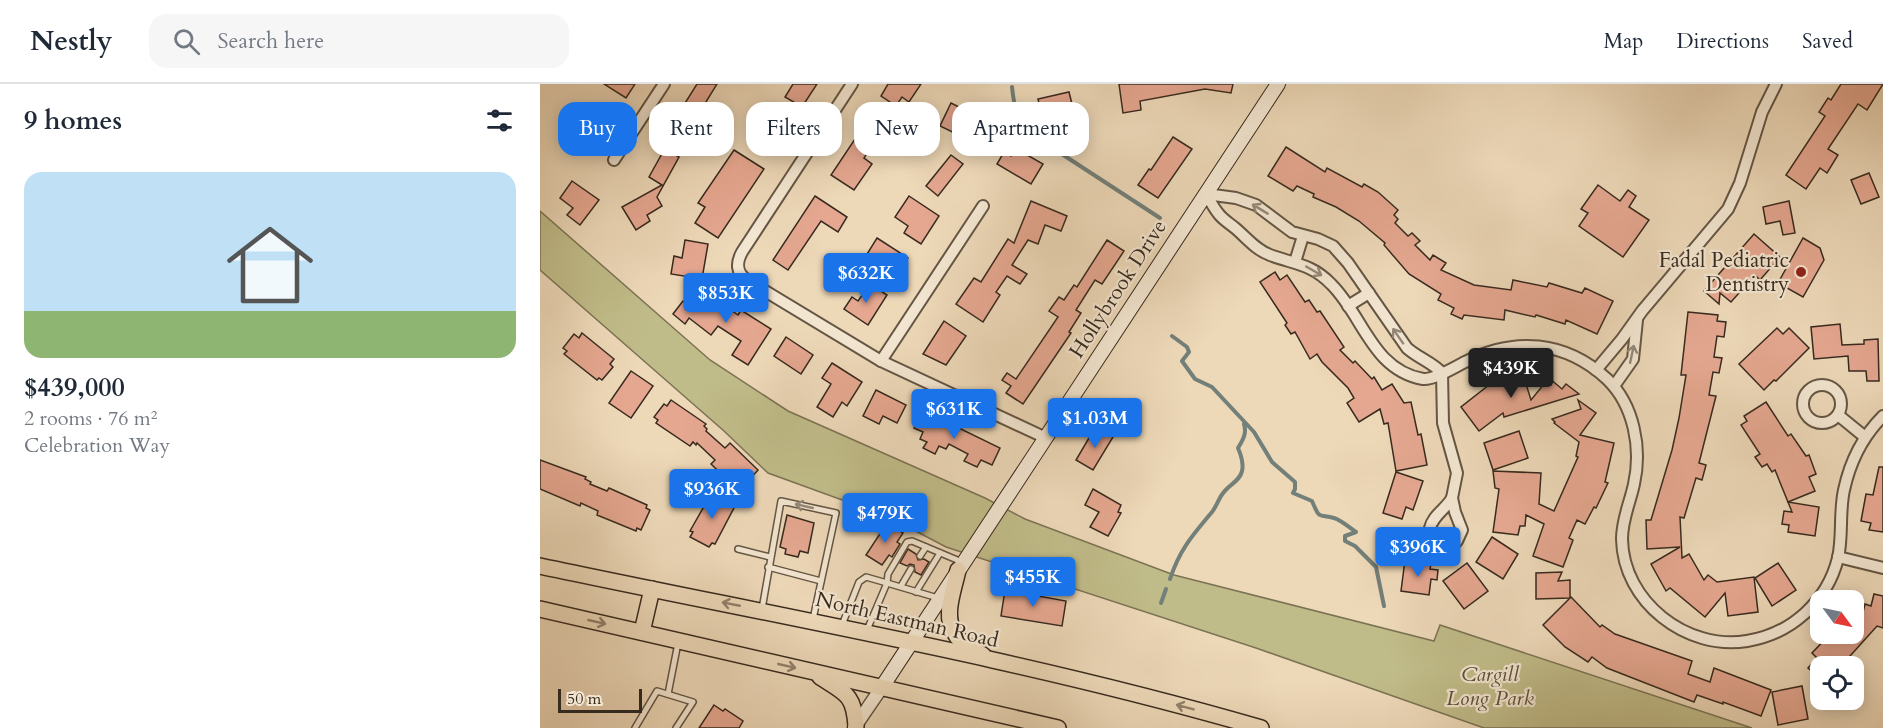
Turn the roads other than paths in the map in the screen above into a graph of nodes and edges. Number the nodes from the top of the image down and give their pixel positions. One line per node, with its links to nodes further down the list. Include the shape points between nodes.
1 (664, 84): 5 (street)
2 (852, 84): 13 (street, via 742,252 738,267 744,279)
3 (1278, 84): 6 (main road, Hollybrook Drive)
4 (1776, 84): 12 (street, via 1762,112 1728,209)
5 (614, 160)
6 (1206, 194): 8 (street, one-way to 6, via 1256,206 1236,198); 9 (street, via 1220,216 1257,249); 20 (main road, Hollybrook Drive)
7 (983, 206): 13 (street)
8 (1303, 236): 9 (street); 10 (street, via 1329,243 1338,250)
9 (1295, 262): 11 (street, one-way to 11, via 1329,281)
10 (1369, 293): 11 (street); 15 (street, one-way to 10, via 1407,348)
11 (1348, 306): 15 (street, via 1373,346 1391,365 1423,379)
12 (1637, 317): 14 (street); 16 (street, one-way to 12, via 1632,359)
13 (881, 361): 20 (street)
14 (1596, 370): 15 (street, via 1561,351 1515,346 1486,352); 16 (street)
15 (1442, 373): 21 (street, via 1443,423 1457,473)
16 (1614, 386): 27 (street, via 1628,411 1637,447 1636,475 1623,526 1623,556 1641,595 1666,621 1689,635 1716,642 1765,637 1795,622 1814,604 1829,582)
17 (1838, 415): 19 (street)
18 (1883, 416): 19 (street)
19 (1866, 437): 27 (street, via 1843,491)
20 (1046, 438): 30 (main road, Hollybrook Drive)
21 (1452, 498)
22 (926, 547): 24 (lane); 25 (lane); 34 (lane, via 907,542 888,574)
23 (738, 549): 26 (lane)
24 (940, 553): 30 (lane); 37 (lane)
25 (920, 556)
26 (770, 557): 29 (lane); 33 (lane, one-way to 26, via 836,513 781,501)
27 (1838, 557): 31 (street)
28 (540, 566): 36 (main road, North Eastman Road)
29 (768, 567): 33 (lane); 40 (lane)
30 (961, 567): 38 (main road, Hollybrook Drive); 47 (main road, via 949,614 953,629 962,642)
31 (1883, 568)
32 (911, 569): 35 (lane)
33 (822, 581): 41 (lane)
34 (887, 583): 35 (lane); 42 (lane, via 866,577 859,582); 43 (lane)
35 (901, 586): 37 (lane)
36 (652, 589): 40 (main road, North Eastman Road, one-way to 36); 44 (main road)
37 (916, 591): 38 (lane)
38 (940, 599): 46 (main road, Hollybrook Drive)
39 (540, 609): 44 (main road, one-way to 44)
40 (762, 610): 41 (main road, North Eastman Road)
41 (813, 620): 42 (main road, North Eastman Road)
42 (841, 626): 43 (main road, North Eastman Road)
43 (866, 632): 46 (main road, North Eastman Road)
44 (642, 633): 45 (main road)
45 (678, 641): 48 (main road, one-way to 48); 50 (lane)
46 (912, 643): 47 (main road, North Eastman Road); 49 (main road, Hollybrook Drive)
47 (990, 660): 51 (main road, North Eastman Road, one-way to 47, via 1157,699)
48 (813, 672): 49 (main road); 52 (main road, via 848,697 855,708)
49 (882, 687): 52 (street, Hollybrook Drive); 55 (main road)
50 (669, 694): 53 (lane, via 657,691); 54 (lane, via 693,702)
51 (1234, 724): 56 (main road, North Eastman Road)
52 (855, 727)
53 (635, 728)
54 (676, 728)
55 (1058, 728)
56 (1261, 728)

